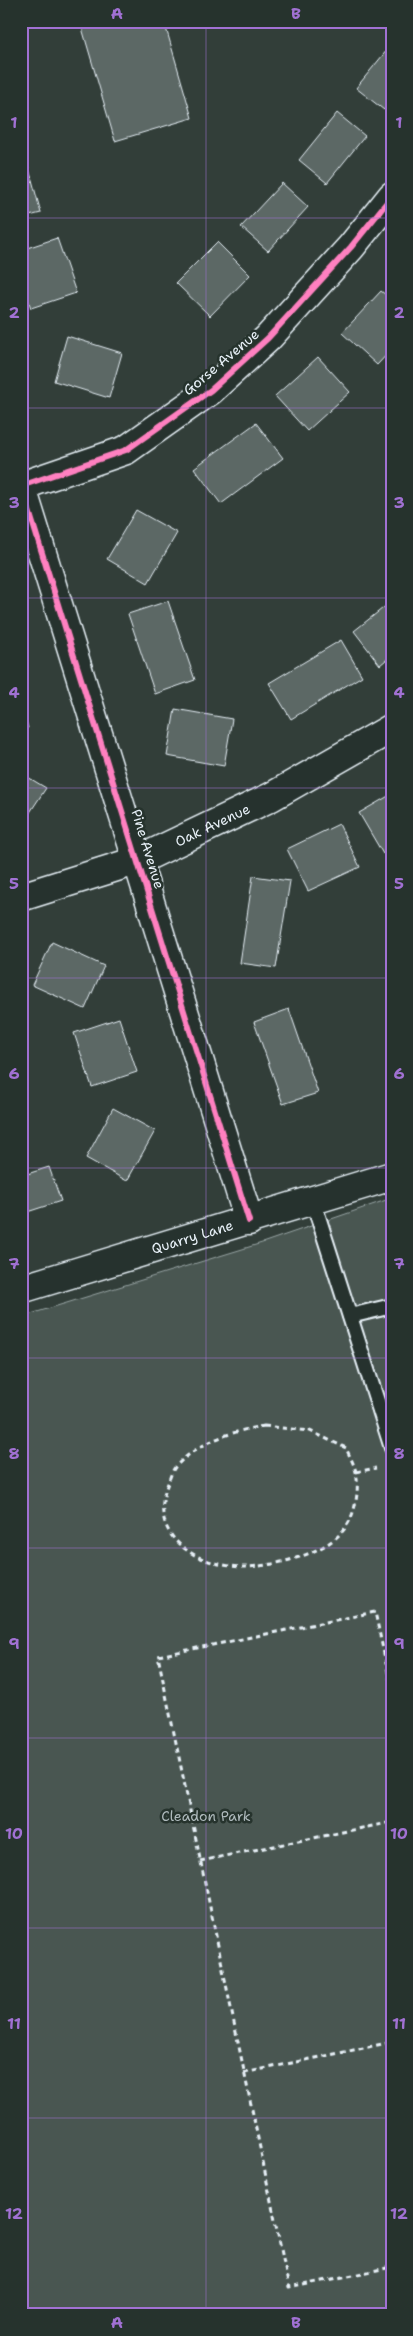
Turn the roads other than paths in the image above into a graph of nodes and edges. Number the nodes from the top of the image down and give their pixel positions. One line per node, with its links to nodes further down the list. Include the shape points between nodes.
1 (392, 196): 2 (street, Gorse Avenue, via 351,247 268,338 211,390 126,450)
2 (21, 486): 4 (street, Pine Avenue)
3 (392, 728): 4 (street, Oak Avenue, via 271,798)
4 (139, 860): 5 (street, Oak Avenue); 8 (street, Pine Avenue)
5 (21, 897)
6 (392, 1176): 7 (street, Quarry Lane)
7 (313, 1201): 8 (street, Quarry Lane); 11 (lane)
8 (249, 1220): 9 (street, Quarry Lane)
9 (21, 1288)
10 (392, 1306): 11 (lane)
11 (350, 1316): 12 (lane)
12 (392, 1448)

